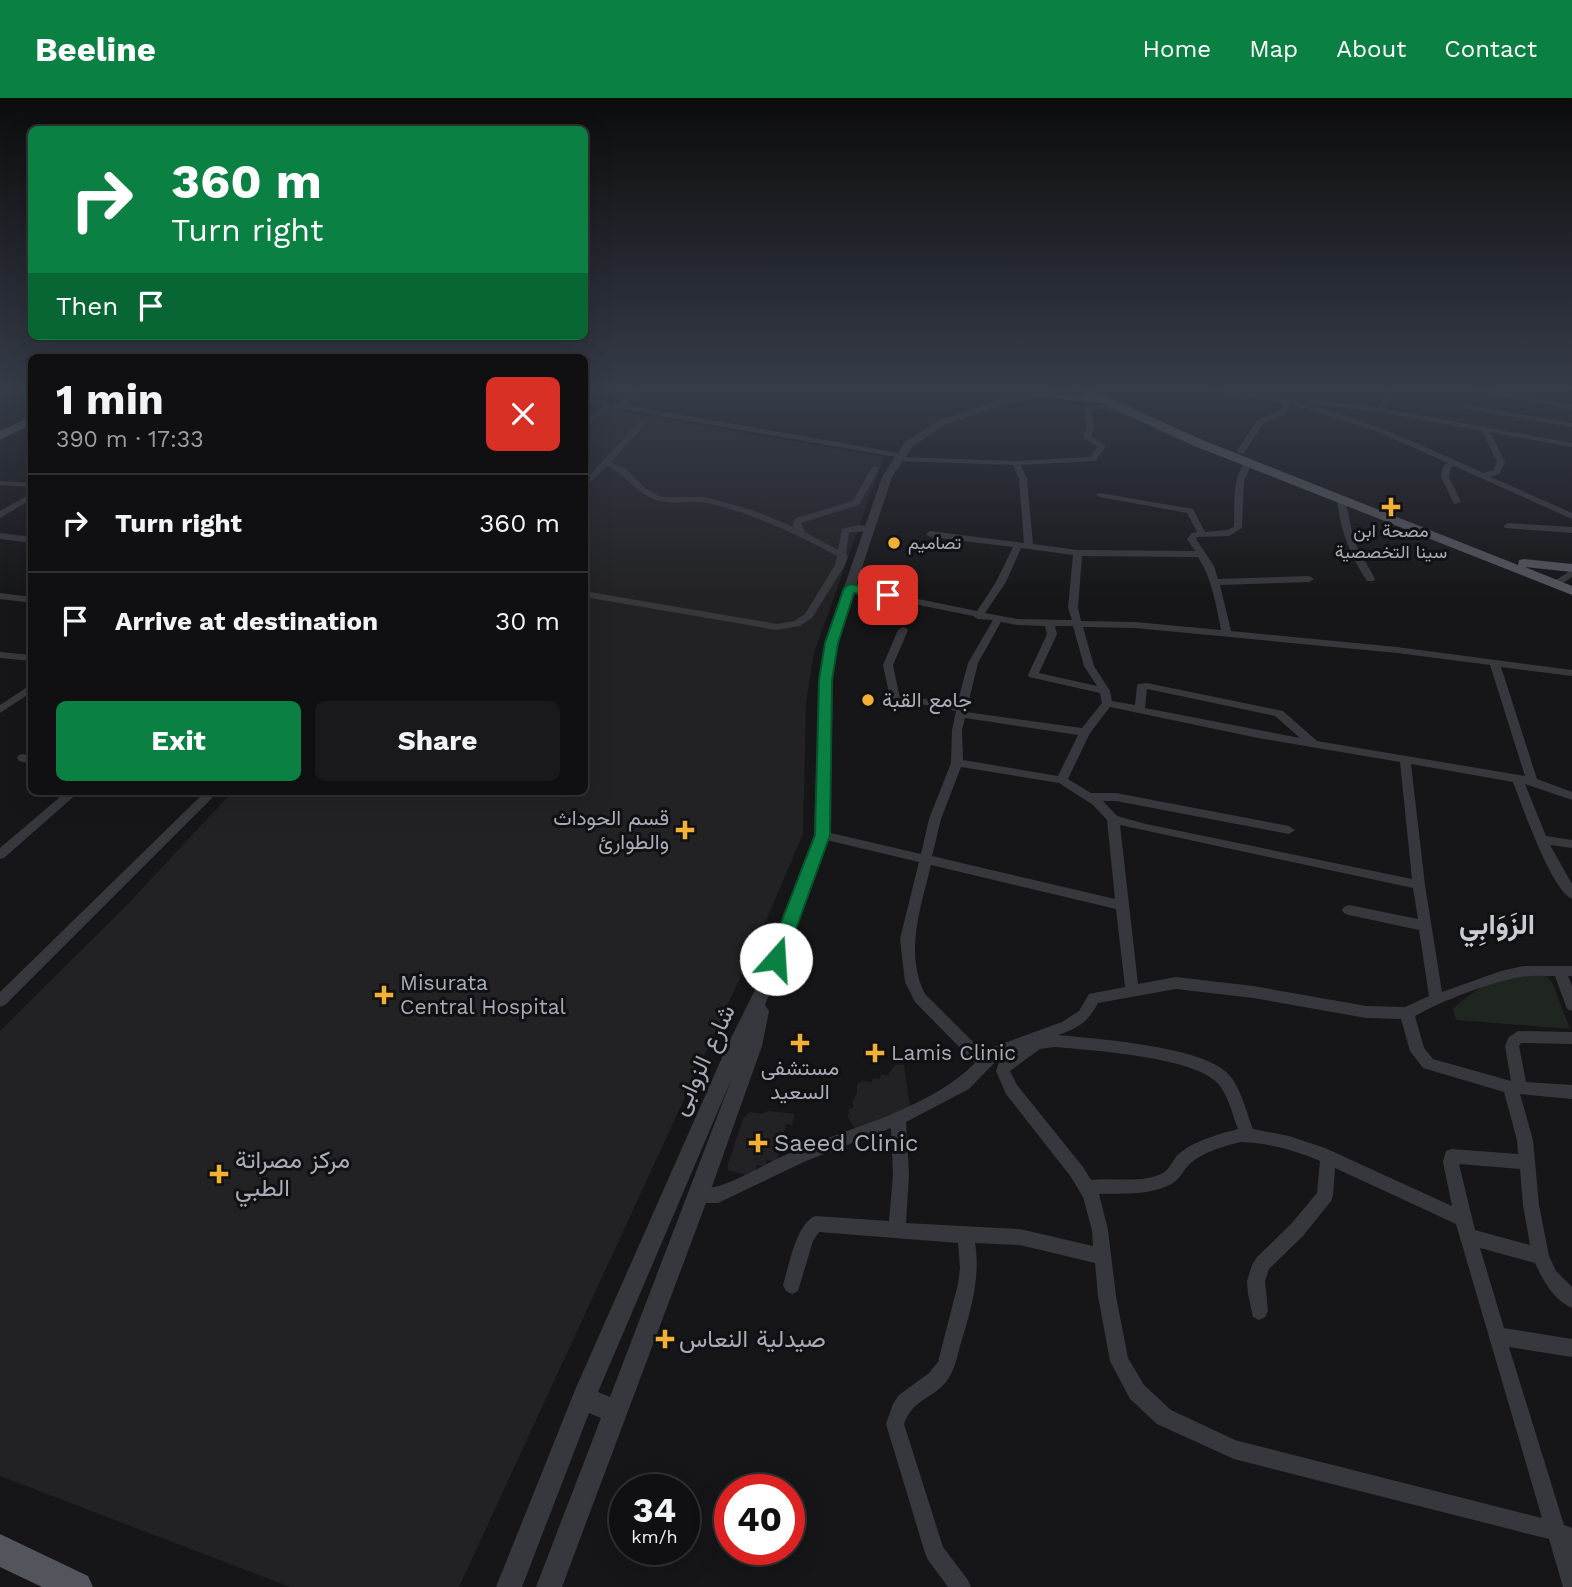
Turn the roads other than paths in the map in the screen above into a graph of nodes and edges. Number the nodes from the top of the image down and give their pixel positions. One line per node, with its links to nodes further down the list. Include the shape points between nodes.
1 (608, 460): 11 (street)
2 (896, 460): 25 (street)
3 (967, 460): 12 (street)
4 (1064, 460): 12 (street)
5 (1243, 460): 29 (street, via 1238,528)
6 (1252, 460): 20 (main road)
7 (1253, 460): 39 (main road)
8 (1453, 460): 10 (street)
9 (1500, 460): 14 (street, via 1496,472)
10 (1456, 462): 14 (street); 21 (street, via 1447,466 1445,477)
11 (606, 463): 15 (street); 27 (street, via 661,499 705,500)
12 (1016, 463): 32 (street, via 1023,479)
13 (875, 469): 27 (street, via 856,503 799,520)
14 (1485, 476): 23 (street)
15 (588, 482)
16 (0, 483): 17 (street)
17 (28, 485)
18 (1100, 495): 29 (street, via 1190,511)
19 (28, 497): 22 (street)
20 (1341, 499): 37 (street, via 1350,547); 39 (main road)
21 (1457, 502)
22 (0, 514)
23 (1572, 516)
24 (1508, 526): 26 (street)
25 (870, 529): 35 (street, via 845,531); 40 (street)
26 (1572, 530)
27 (801, 533): 35 (street)
28 (930, 534): 32 (street)
29 (1202, 534): 34 (street, via 1191,539)
30 (0, 536): 31 (street)
31 (28, 540)
32 (1023, 546): 33 (street); 44 (street)
33 (1078, 553): 34 (street); 46 (street, via 1073,607)
34 (1200, 554): 38 (street)
35 (843, 556): 41 (street, via 809,616 787,626)
36 (1309, 579): 38 (street)
37 (1370, 579)
38 (1214, 582): 49 (street)
39 (1568, 582)
40 (850, 588): 44 (street); 73 (street, via 831,643 825,680)
41 (588, 595)
42 (0, 596): 43 (street)
43 (26, 599)
44 (978, 616): 45 (street)
45 (998, 619): 47 (street); 59 (street, via 973,663)
46 (1077, 623): 47 (street); 49 (street); 55 (street, via 1089,666)
47 (1050, 624): 55 (street, via 1052,634 1033,675)
48 (903, 630): 59 (street, via 888,665 894,696)
49 (1227, 635): 52 (street)
50 (0, 655): 51 (street)
51 (28, 658)
52 (1494, 662): 53 (street); 66 (street)
53 (1572, 673)
54 (28, 690): 58 (street)
55 (1105, 691): 56 (street)
56 (1107, 703): 57 (street); 60 (street)
57 (1140, 709): 61 (street); 61 (street, via 1142,686 1160,689 1279,713)
58 (0, 710)
59 (961, 712): 60 (street); 63 (street)
60 (1086, 732): 65 (street)
61 (1315, 744): 62 (street)
62 (1405, 760): 64 (street); 78 (street)
63 (957, 763): 65 (street); 77 (street, via 935,819)
64 (1518, 779): 66 (street); 74 (street)
65 (1062, 780): 70 (street)
66 (1532, 781): 69 (street)
67 (69, 795): 76 (street)
68 (208, 795): 87 (street)
69 (1572, 796)
70 (1089, 797): 71 (street); 72 (street, via 1116,797)
71 (1113, 819): 78 (street); 80 (street)
72 (1289, 830)
73 (822, 835): 77 (street); 84 (street)
74 (1544, 840): 75 (street); 79 (street)
75 (1572, 844)
76 (1, 852)
77 (926, 858): 80 (street); 91 (street, via 906,939 912,982 920,998)
78 (1419, 885): 82 (street)
79 (1572, 894)
80 (1122, 905): 85 (street)
81 (1349, 911): 82 (street)
82 (1426, 926): 86 (street)
83 (1565, 971): 86 (street, via 1522,971); 88 (street)
84 (765, 988): 99 (street, شارع الزوابى, via 753,1046); 111 (street, شارع الزوابى)
85 (1132, 990): 89 (street, via 1208,985 1366,1012); 91 (street, via 1094,998 1084,1014 1068,1026 996,1052)
86 (1436, 999): 89 (street)
87 (0, 1001)
88 (1572, 1005)
89 (1406, 1013): 92 (street, via 1417,1051 1428,1064)
90 (1572, 1038): 92 (street, via 1518,1037 1512,1046)
91 (984, 1063): 94 (street, via 964,1084)
92 (1515, 1087): 93 (street); 97 (street)
93 (1572, 1092)
94 (898, 1118): 99 (street, via 800,1156 718,1195); 101 (street, via 901,1175)
95 (1248, 1135): 96 (street); 98 (street, via 1189,1155 1165,1180 1139,1187); 98 (street, via 1223,1078 1208,1068 1099,1046 1054,1041 1037,1044 1008,1062 1003,1071 1011,1089)
96 (1328, 1157): 100 (street); 108 (street, via 1325,1196 1260,1266 1255,1278)
97 (1526, 1162): 100 (street, via 1452,1156); 105 (street)
98 (1087, 1188): 104 (street, via 1097,1213)
99 (699, 1195): 112 (street, شارع الزوابى)
100 (1463, 1219): 103 (street)
101 (897, 1230): 102 (street); 106 (street, via 815,1224 806,1237)
102 (965, 1235): 104 (street, via 1020,1237); 119 (street, via 968,1285 943,1374 913,1392 895,1424 935,1553)
103 (1469, 1237): 105 (street); 109 (street)
104 (1103, 1256): 113 (street, via 1119,1361 1137,1392 1164,1417 1234,1449)
105 (1541, 1256): 107 (street, via 1550,1277)
106 (792, 1285)
107 (1572, 1298)
108 (1259, 1311)
109 (1497, 1336): 110 (street); 113 (street)
110 (1572, 1348)
111 (583, 1398): 112 (street); 117 (street, شارع الزوابى)
112 (615, 1412): 118 (street, شارع الزوابى)
113 (1563, 1534): 115 (street)
114 (0, 1550): 116 (main road)
115 (1572, 1583)
116 (77, 1587)
117 (509, 1587)
118 (549, 1587)
119 (961, 1587)

